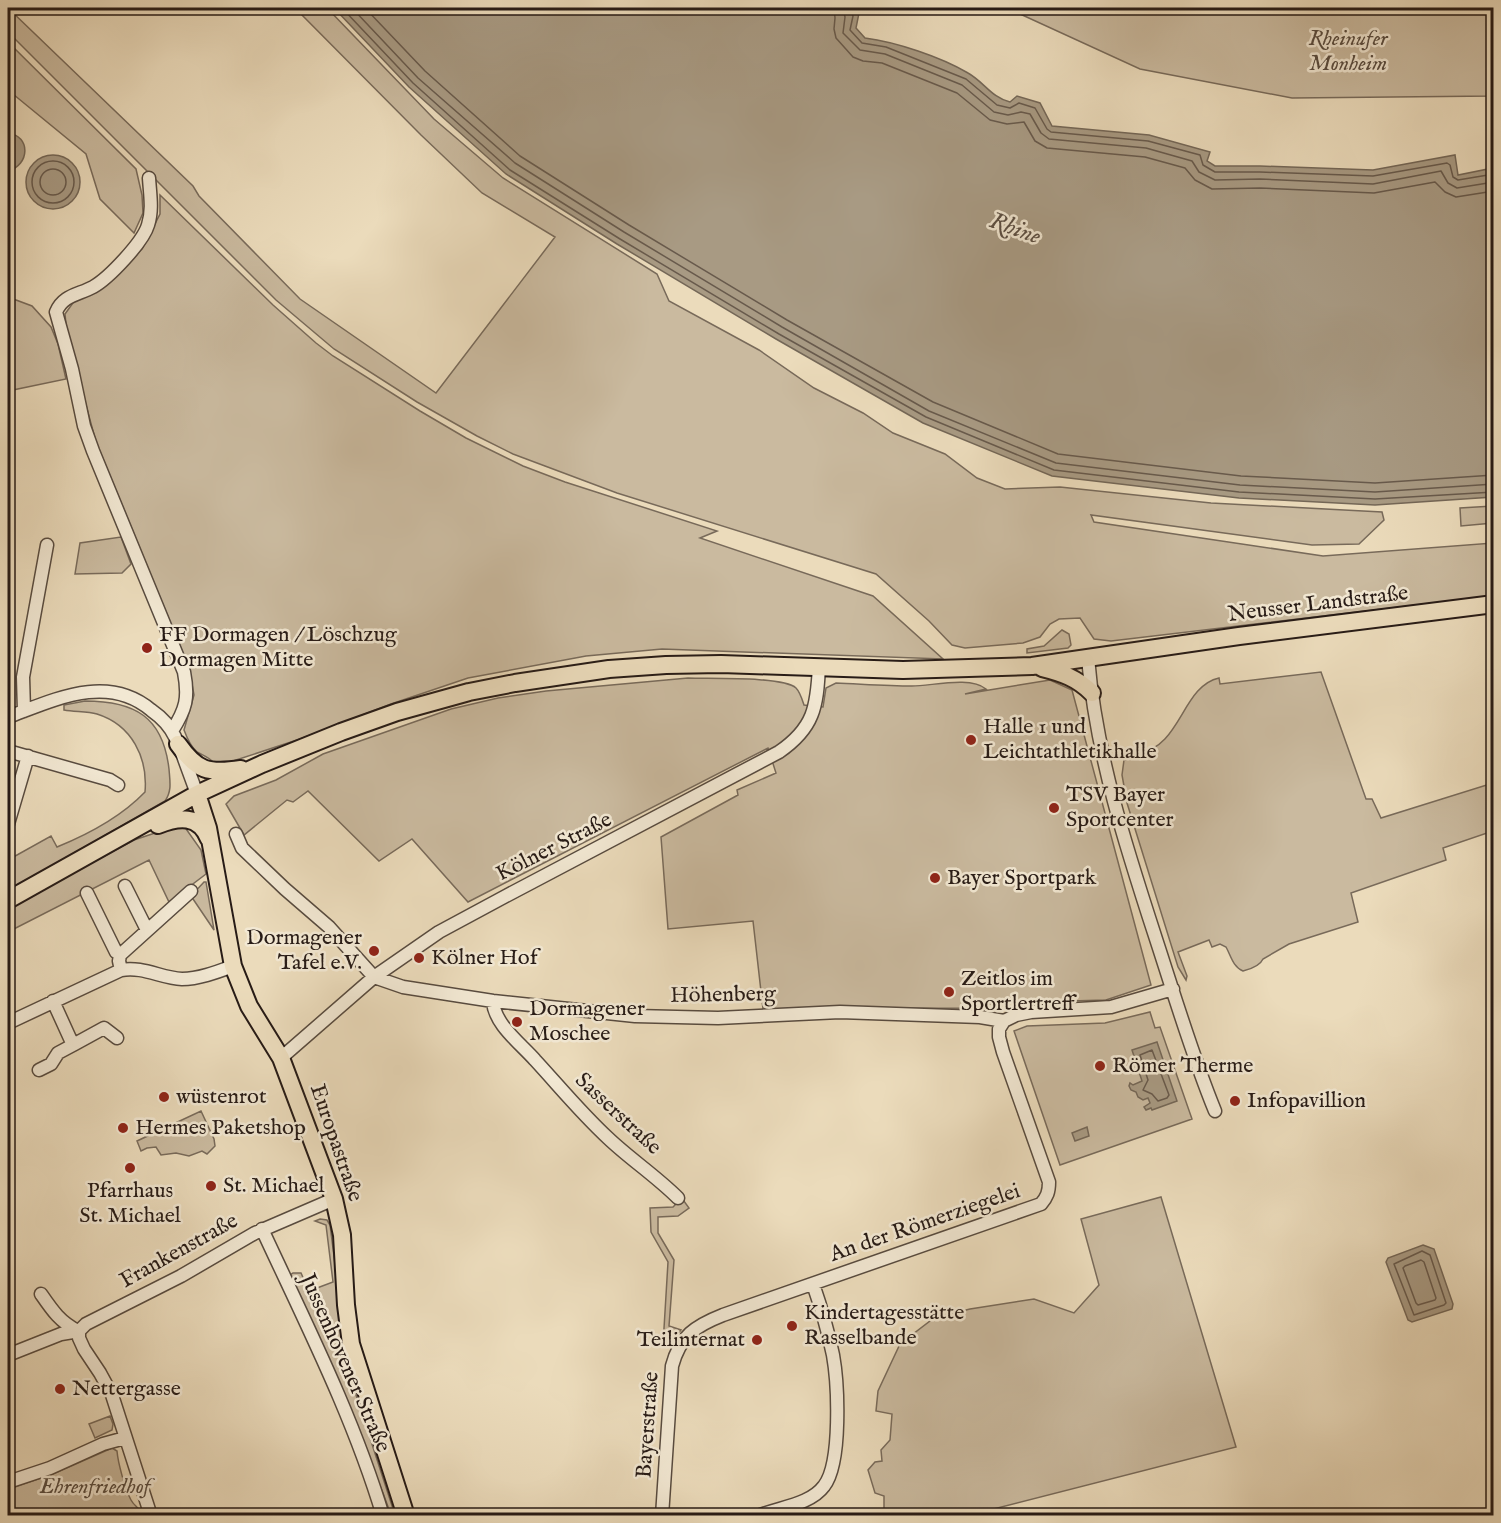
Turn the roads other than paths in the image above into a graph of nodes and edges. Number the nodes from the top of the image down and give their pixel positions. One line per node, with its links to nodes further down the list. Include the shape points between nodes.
1 (149, 178): 10 (street, via 148,226 138,242 106,277 67,297 56,312 84,426 184,672 186,705)
2 (47, 545): 8 (street, via 23,676)
3 (1494, 604): 4 (main road, Neusser Landstraße)
4 (1088, 658): 6 (main road, Neusser Landstraße); 7 (street)
5 (819, 666): 6 (main road, via 903,670); 13 (main road, via 666,665 515,683 398,712); 28 (street, Kölner Straße, via 810,720 794,741 779,752 476,911)
6 (1032, 666): 7 (main road, via 1070,676)
7 (1092, 693): 29 (street, via 1115,810)
8 (24, 711): 9 (street); 10 (street, via 86,691 119,693 139,701 161,718)
9 (8, 717)
10 (175, 737): 13 (main road, via 195,764 212,771); 15 (street)
11 (8, 751): 12 (street)
12 (28, 756): 14 (street); 16 (street)
13 (262, 764): 15 (main road)
14 (118, 785)
15 (197, 794): 17 (main road); 19 (main road, Europastraße)
16 (8, 824)
17 (132, 831): 19 (main road, via 183,818 201,826); 23 (main road)
18 (236, 834): 28 (street, via 242,848 329,927)
19 (211, 845): 26 (main road, Europastraße)
20 (125, 886): 24 (street)
21 (191, 891): 24 (street)
22 (87, 893): 25 (street)
23 (8, 900)
24 (147, 930): 25 (street)
25 (120, 955): 27 (street)
26 (233, 966): 27 (street, via 181,979 132,968); 36 (main road, Europastraße, via 249,1006)
27 (121, 970): 30 (street)
28 (374, 977): 31 (street, Höhenberg, via 403,987); 36 (street, Kölner Straße)
29 (1173, 989): 32 (street, via 1111,1007 1030,1012); 38 (street)
30 (53, 1001): 33 (street); 35 (street)
31 (493, 1001): 32 (street, Höhenberg, via 635,1016 718,1018 840,1012); 39 (street, Sasserstraße, via 494,1012 502,1023 556,1085 607,1137)
32 (1004, 1021): 42 (street, An der Römerziegelei, via 999,1029 1000,1042 1049,1182 1046,1198 1032,1208)
33 (8, 1023)
34 (117, 1038): 35 (street, via 104,1028)
35 (73, 1045): 37 (street)
36 (281, 1058): 40 (main road, Europastraße)
37 (39, 1070)
38 (1215, 1111)
39 (678, 1198)
40 (334, 1199): 41 (street, Frankenstraße); 51 (main road, Europastraße, via 342,1235 351,1344)
41 (262, 1229): 44 (street, Frankenstraße); 50 (street, Jussenhovener Straße, via 332,1378 369,1467)
42 (813, 1284): 45 (street, An der Römerziegelei, via 705,1322); 53 (street, via 833,1358 835,1456 825,1486 816,1494)
43 (41, 1294): 44 (street, via 56,1317)
44 (79, 1331): 46 (street, Frankenstraße); 47 (street, via 84,1349 112,1395)
45 (683, 1340): 52 (street, Bayerstraße, via 672,1366)
46 (8, 1355)
47 (125, 1438): 48 (street); 49 (street)
48 (8, 1482)
49 (151, 1515)
50 (384, 1515)
51 (406, 1515)
52 (662, 1515)
53 (758, 1515)

